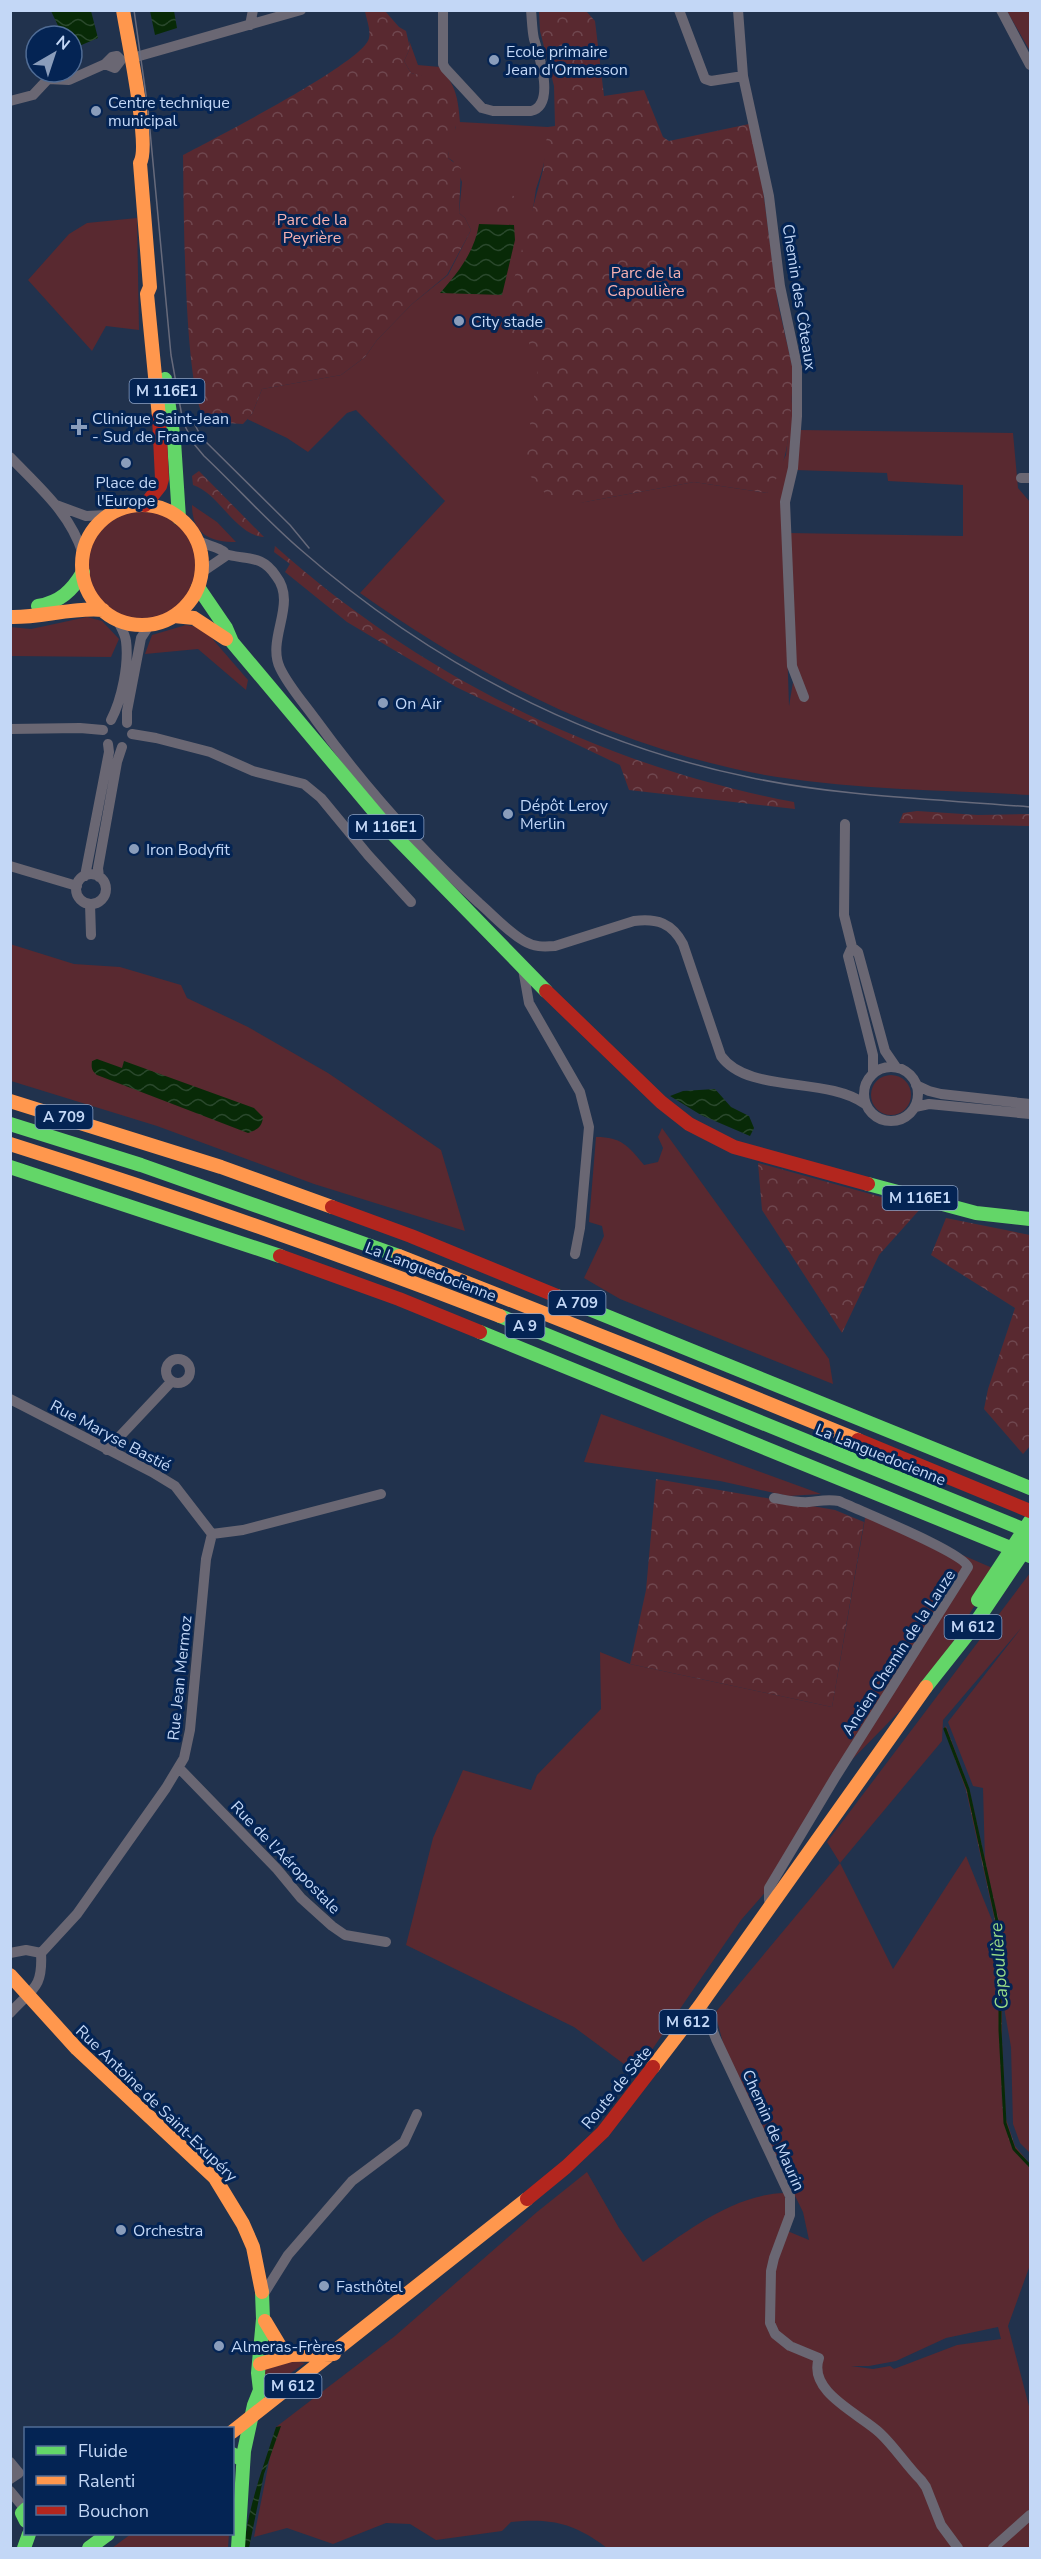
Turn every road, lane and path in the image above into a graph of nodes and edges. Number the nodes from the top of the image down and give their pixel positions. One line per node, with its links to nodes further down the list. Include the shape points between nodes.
1 (114, 10): 11 (main road, M 116E1)
2 (123, 10): 11 (main road, M 116E1)
3 (253, 10): 10 (street)
4 (301, 10): 10 (street)
5 (444, 10): 6 (street, via 445,68 482,108 509,111 537,109 541,104 542,57 534,37)
6 (531, 10)
7 (680, 10): 13 (street, via 705,79)
8 (738, 10): 13 (street, Chemin des Côteaux)
9 (1001, 10): 12 (street)
10 (250, 25): 11 (street)
11 (128, 59): 14 (street, via 115,68 105,64 69,80 48,79 33,95); 15 (main road, M 116E1); 15 (main road, M 116E1, via 136,118); 16 (main road, M 116E1, via 135,159)
12 (1030, 65)
13 (743, 76): 36 (street, Chemin des Côteaux, via 770,196 780,286 797,366 793,468 785,502 792,666)
14 (10, 101)
15 (143, 133): 16 (main road, M 116E1, via 144,157)
16 (140, 163): 17 (main road, M 116E1, via 150,287 147,294)
17 (168, 440): 20 (main road, M 116E1, via 160,486); 22 (main road, M 116E1)
18 (10, 457): 19 (street)
19 (56, 505): 21 (street, via 86,516); 24 (street, via 76,533)
20 (145, 505): 21 (main road, via 126,507); 22 (main road)
21 (108, 515): 24 (main road, via 92,532)
22 (179, 518): 23 (main road)
23 (196, 540): 25 (street, via 221,549); 27 (main road)
24 (83, 554): 26 (main road)
25 (226, 555): 27 (street); 58 (street, via 257,559 280,581 284,603 276,647 278,661 289,683 332,742 389,812 514,934 544,947 634,921 647,919 669,926 683,945 726,1062 745,1075)
26 (83, 572): 29 (main road, via 59,601); 30 (main road, via 93,599)
27 (201, 572): 28 (main road)
28 (198, 587): 31 (main road); 35 (main road, M 116E1)
29 (10, 609)
30 (103, 610): 32 (main road, via 72,609 46,616); 33 (main road)
31 (174, 615): 34 (main road); 35 (main road, M 116E1, via 203,622)
32 (10, 617)
33 (117, 619): 34 (main road); 37 (street, via 126,641 125,662)
34 (150, 624): 38 (street, via 141,638)
35 (232, 642): 53 (main road, M 116E1, via 371,810)
36 (804, 697)
37 (111, 720): 38 (street); 40 (street)
38 (127, 723): 41 (street)
39 (10, 729): 40 (street)
40 (103, 730): 42 (street)
41 (132, 734): 43 (street); 49 (street, via 203,750 253,771 304,784 321,798)
42 (108, 744): 43 (street); 46 (street)
43 (122, 747): 47 (street)
44 (845, 824): 52 (street, via 844,915)
45 (10, 866): 48 (street)
46 (85, 876): 47 (street); 48 (street)
47 (99, 877): 50 (street, via 105,884 105,894 99,902)
48 (77, 886): 50 (street, via 78,896)
49 (411, 902)
50 (90, 904): 51 (street)
51 (91, 935)
52 (852, 947): 54 (street, via 858,952 885,1051); 55 (street, via 848,956 873,1055)
53 (523, 969): 70 (main road, M 116E1, via 661,1102 690,1124 734,1147 976,1213); 71 (street, via 529,1003 580,1092 589,1127)
54 (896, 1067): 55 (street); 56 (street, via 908,1073)
55 (873, 1073): 57 (street)
56 (916, 1085): 62 (street, via 941,1094); 63 (street)
57 (864, 1086): 58 (street); 61 (street)
58 (842, 1092): 61 (street)
59 (10, 1094): 66 (main road)
60 (10, 1101): 66 (main road, A 709)
61 (865, 1104): 63 (street, via 877,1118 892,1122 906,1117)
62 (1030, 1104)
63 (915, 1107): 64 (street, via 929,1104)
64 (1030, 1114)
65 (10, 1124): 79 (main road, La Languedocienne / A 9, via 222,1191 388,1250)
66 (118, 1134): 76 (main road, A 709, via 422,1240)
67 (10, 1144): 81 (main road, La Languedocienne / A 9, via 225,1212 396,1274)
68 (10, 1167): 72 (main road, via 132,1204)
69 (10, 1179): 72 (main road)
70 (1030, 1219)
71 (575, 1254)
72 (346, 1279): 84 (main road)
73 (171, 1382): 75 (street)
74 (10, 1399): 75 (street, Rue Maryse Bastié)
75 (107, 1450): 82 (street, Rue Maryse Bastié, via 175,1486)
76 (1030, 1488)
77 (381, 1494): 82 (street, via 243,1530)
78 (774, 1498): 87 (street, Ancien Chemin de la Lauze, via 839,1501 932,1543 963,1559 968,1567 769,1888)
79 (1030, 1511)
80 (1030, 1521): 85 (main road, Route de Sète / M 612)
81 (1030, 1532)
82 (212, 1534): 86 (street, Rue Jean Mermoz, via 206,1559 190,1730)
83 (1030, 1542): 85 (main road, Route de Sète / M 612)
84 (1030, 1556)
85 (1003, 1572): 87 (main road, Route de Sète / M 612)
86 (179, 1768): 88 (street, Rue de l'Aéropostale, via 332,1926 345,1935); 90 (street, Rue Jean Mermoz, via 77,1914)
87 (773, 1904): 93 (main road, Route de Sète / M 612)
88 (386, 1942)
89 (10, 1953): 90 (street)
90 (41, 1953): 92 (street, via 40,1982)
91 (10, 1976): 92 (main road, Rue Antoine de Saint-Exupéry)
92 (28, 1994): 94 (street); 96 (main road, Rue Antoine de Saint-Exupéry, via 77,2049 215,2178 230,2197 251,2238 262,2274)
93 (699, 2007): 98 (main road, Route de Sète / M 612, via 633,2096 584,2151); 112 (street, Chemin de Maurin, via 706,2013 790,2196 790,2215 771,2271 770,2323 790,2346 819,2358 817,2376 836,2401 881,2434 921,2480 941,2525)
94 (10, 2013)
95 (417, 2114): 96 (street, via 404,2142 352,2181 288,2255)
96 (263, 2295): 97 (main road, Rue Antoine de Saint-Exupéry)
97 (265, 2321): 99 (main road, via 280,2346); 100 (main road, Rue Antoine de Saint-Exupéry)
98 (334, 2354): 99 (main road); 101 (main road, Route de Sète / M 612)
99 (291, 2355): 100 (main road)
100 (259, 2369): 101 (main road, Rue Antoine de Saint-Exupéry, via 258,2399)
101 (253, 2411): 102 (main road, Route de Sète / M 612); 103 (main road, Rue Antoine de Saint-Exupéry)
102 (234, 2431)
103 (238, 2457): 111 (main road, Rue Antoine de Saint-Exupéry)
104 (10, 2462): 105 (street, via 19,2473)
105 (10, 2479)
106 (10, 2491): 107 (street)
107 (24, 2511)
108 (1030, 2515): 113 (street)
109 (107, 2535): 110 (main road)
110 (89, 2548)
111 (238, 2548)
112 (958, 2548)
113 (993, 2548)

